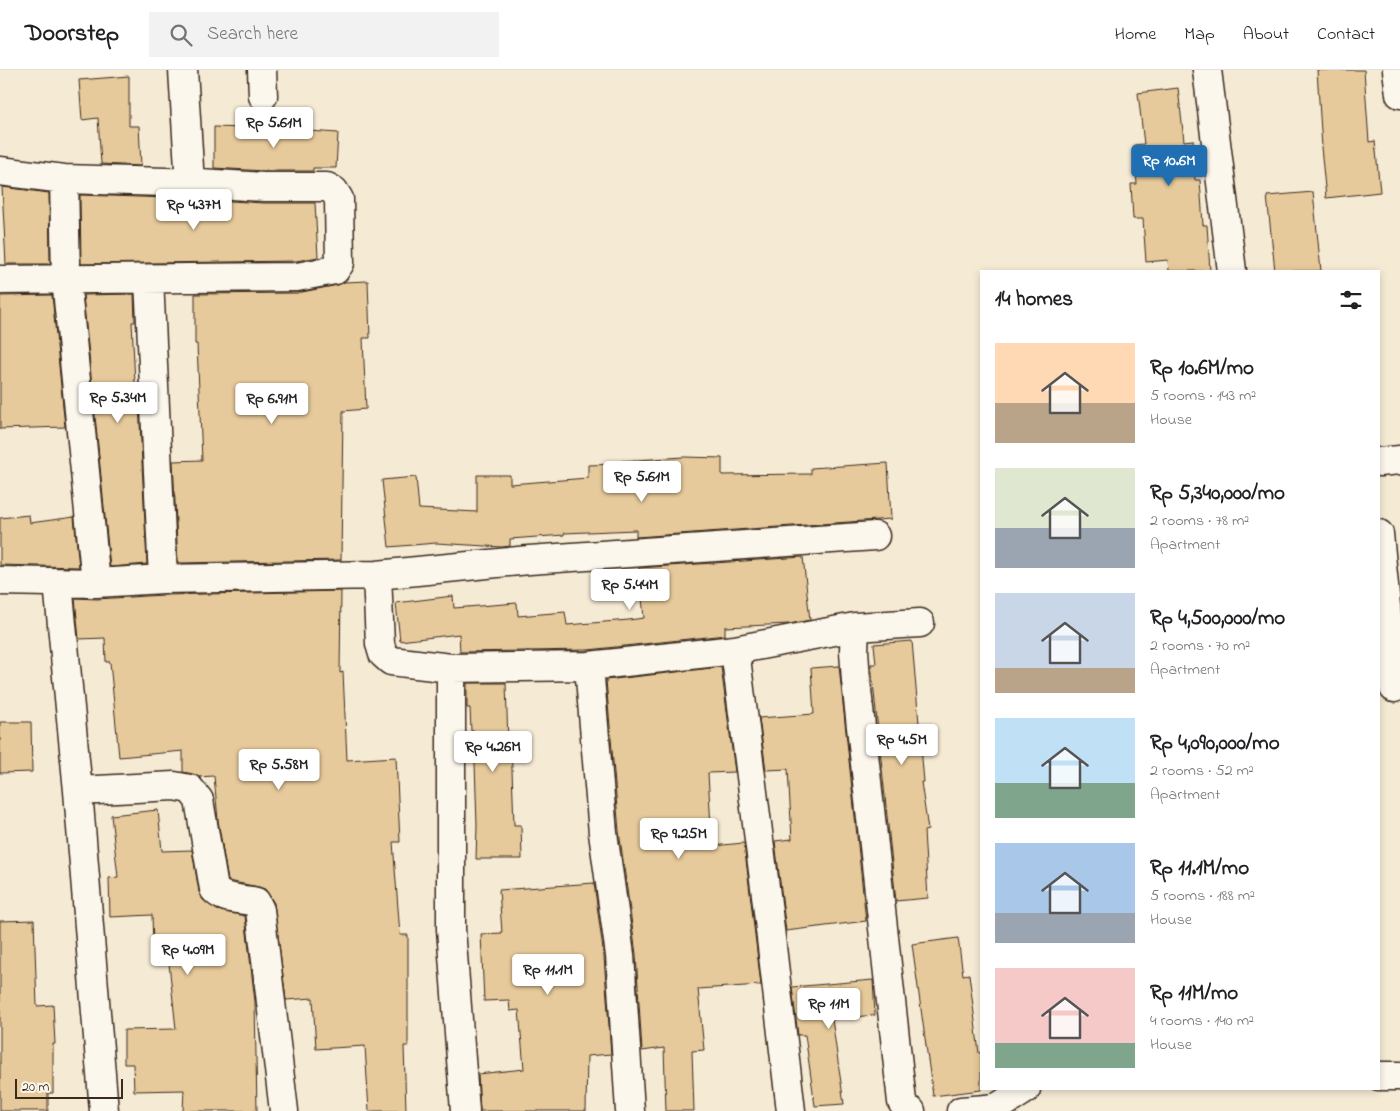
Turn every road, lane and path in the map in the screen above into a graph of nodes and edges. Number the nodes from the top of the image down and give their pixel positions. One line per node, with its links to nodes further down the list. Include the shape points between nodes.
1 (183, 70): 7 (street)
2 (1207, 70): 8 (street)
3 (1397, 70): 4 (street)
4 (1400, 94)
5 (0, 171): 6 (street)
6 (64, 179): 7 (street); 9 (street)
7 (190, 184): 11 (street, via 327,187 339,199 340,263 334,270 297,277)
8 (1232, 270)
9 (66, 279): 10 (street); 11 (street); 20 (street)
10 (0, 280)
11 (149, 280): 17 (street)
12 (1400, 460): 13 (street)
13 (1380, 462)
14 (875, 536): 16 (street, via 529,560)
15 (1380, 544): 26 (street)
16 (377, 575): 17 (street); 25 (street, via 383,654 391,661)
17 (164, 579): 20 (street)
18 (0, 581): 19 (street)
19 (58, 583): 20 (street); 27 (street)
20 (96, 583)
21 (920, 622): 22 (street)
22 (855, 627): 23 (street); 36 (street, via 856,681 902,1102)
23 (735, 650): 24 (street); 35 (street)
24 (589, 666): 25 (street); 34 (street, via 604,833 620,955)
25 (451, 668): 33 (street, via 451,929)
26 (1394, 688)
27 (78, 791): 31 (street); 32 (street, via 174,786 190,789 199,800 214,889 224,896 256,902 260,910)
28 (1380, 1076): 29 (street)
29 (1400, 1076)
30 (1024, 1090): 37 (street, via 998,1107)
31 (104, 1111)
32 (284, 1111)
33 (465, 1111)
34 (630, 1111)
35 (790, 1111)
36 (910, 1111)
37 (961, 1111)

